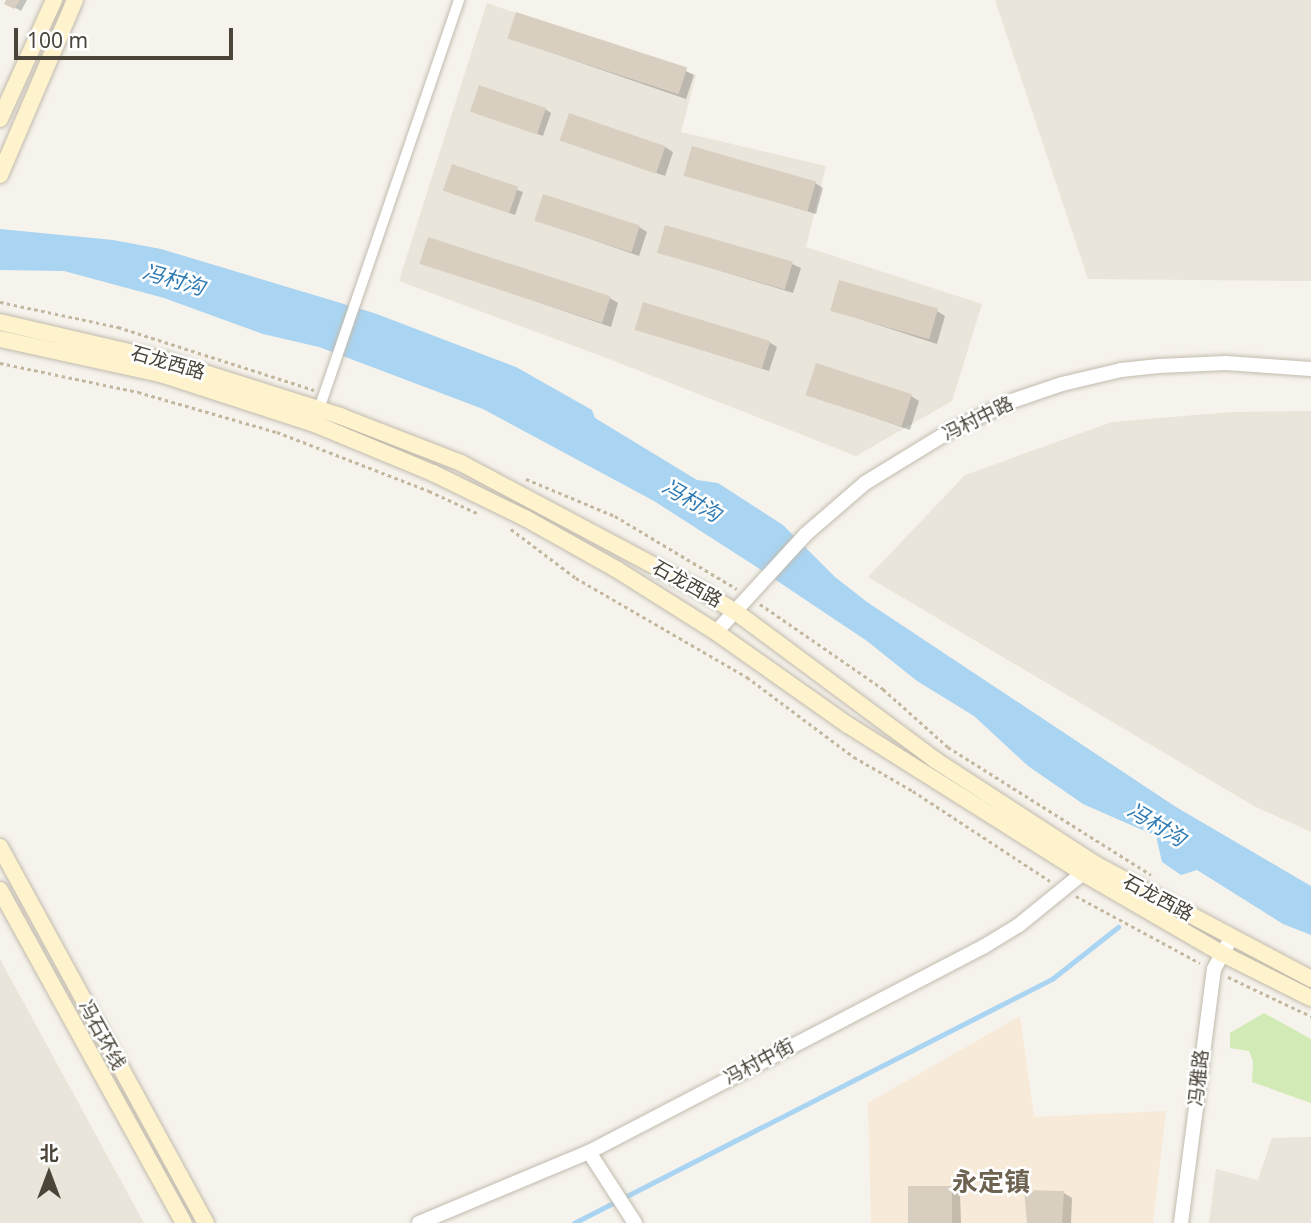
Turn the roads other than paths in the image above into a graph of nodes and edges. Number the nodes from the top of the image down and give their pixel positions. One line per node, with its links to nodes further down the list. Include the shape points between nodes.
1 (54, 0): 4 (main road)
2 (75, 0): 5 (main road)
3 (459, 0): 9 (street)
4 (0, 119)
5 (0, 175)
6 (0, 322): 9 (main road, 石龙西路, via 167,361)
7 (0, 340): 9 (main road, 石龙西路, via 161,374)
8 (1311, 369): 10 (street, 冯村中路, via 1226,363 1121,370 1012,401 950,431 865,483 806,534)
9 (317, 417): 10 (main road, 石龙西路, via 461,463); 11 (main road, 石龙西路, via 525,518)
10 (736, 611): 11 (street, 冯村中路); 15 (main road, 石龙西路, via 934,760 1095,864)
11 (716, 632): 13 (main road, 石龙西路, via 849,725)
12 (0, 847): 22 (main road, 冯石环线)
13 (1083, 873): 16 (main road, 石龙西路); 19 (street, 冯村中街, via 1019,925 983,947)
14 (0, 890): 21 (main road, 冯石环线)
15 (1231, 937): 16 (street, 冯雅路); 17 (main road, 石龙西路)
16 (1221, 953): 18 (main road, 石龙西路); 24 (street, 冯雅路, via 1214,970)
17 (1311, 979)
18 (1311, 998)
19 (589, 1152): 20 (street); 23 (street, 冯村中街)
20 (632, 1220)
21 (184, 1223)
22 (206, 1223)
23 (419, 1223)
24 (1181, 1223)

